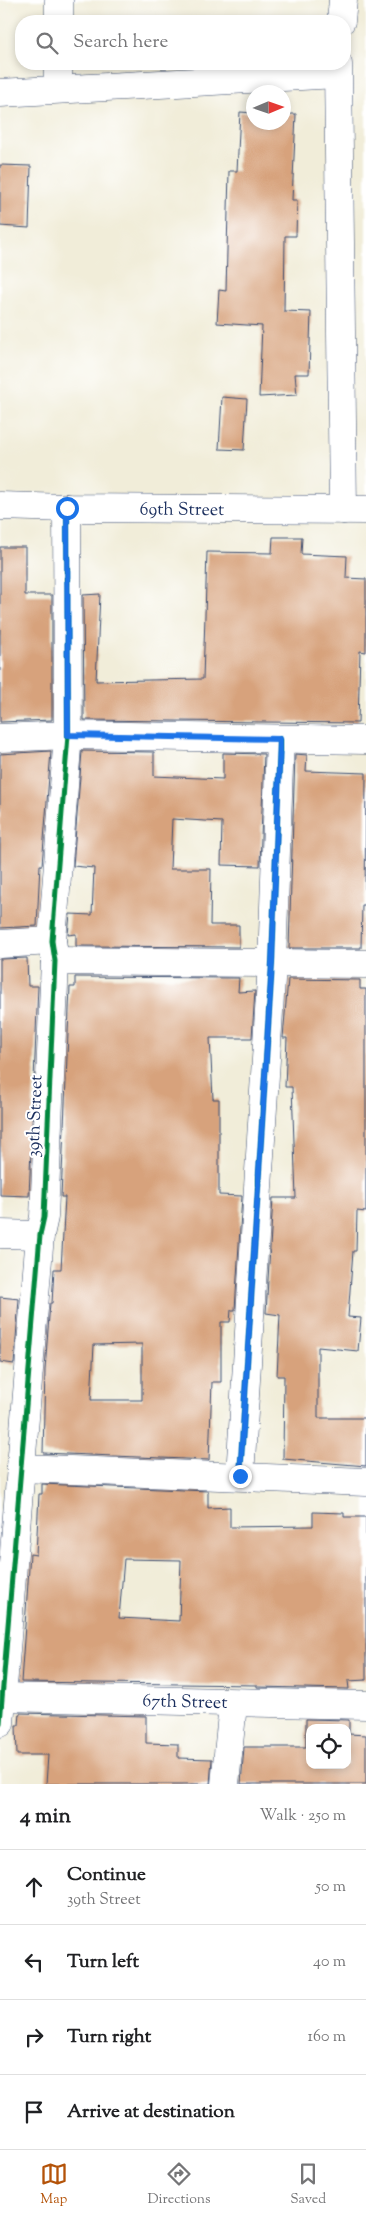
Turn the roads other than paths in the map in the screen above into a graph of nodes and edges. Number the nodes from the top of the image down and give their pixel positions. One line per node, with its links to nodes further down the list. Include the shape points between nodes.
1 (59, 0): 3 (street)
2 (343, 0): 4 (street)
3 (58, 15)
4 (342, 15)
5 (302, 70): 7 (street)
6 (337, 70): 11 (street)
7 (58, 77): 8 (street)
8 (0, 92)
9 (0, 506): 10 (street, 69th Street)
10 (67, 508): 11 (street, 69th Street); 12 (street, 39th Street)
11 (354, 510)
12 (68, 735): 13 (street); 14 (street); 17 (street, 39th Street)
13 (0, 738)
14 (280, 739): 15 (street); 18 (street)
15 (366, 740)
16 (0, 944): 17 (street)
17 (53, 951): 18 (street); 21 (street, 39th Street, via 44,1217)
18 (272, 963): 19 (street); 23 (street)
19 (366, 964)
20 (0, 1234): 21 (street)
21 (40, 1235): 22 (street, 39th Street)
22 (21, 1468): 23 (street); 26 (street, 39th Street)
23 (240, 1476): 24 (street)
24 (366, 1482)
25 (233, 1704): 26 (street, 67th Street); 27 (street, 67th Street); 28 (street)
26 (1, 1706)
27 (366, 1706)
28 (225, 1784)

